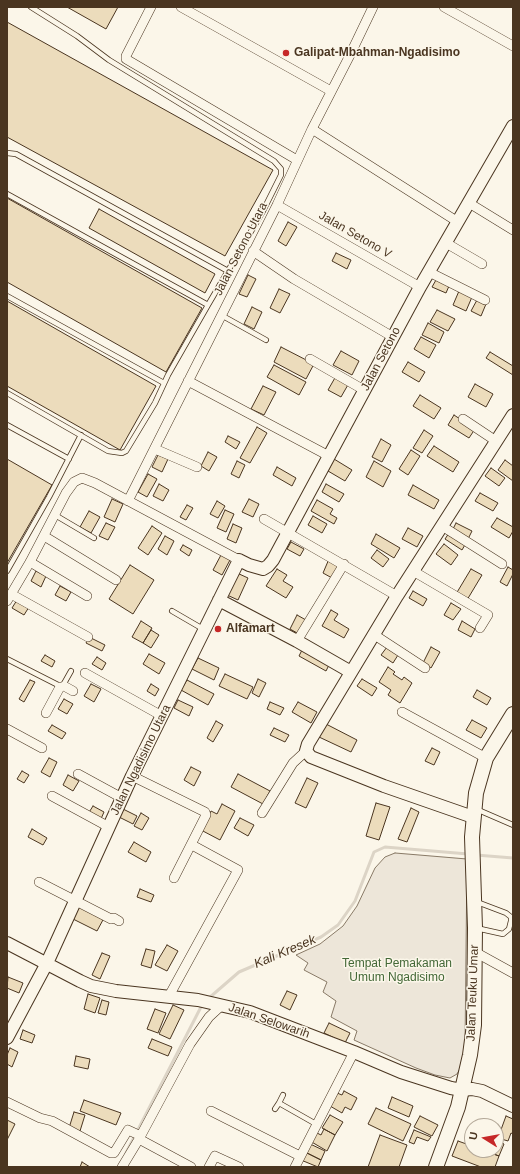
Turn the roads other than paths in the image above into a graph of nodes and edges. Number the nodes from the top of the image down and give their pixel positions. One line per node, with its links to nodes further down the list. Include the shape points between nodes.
1 (32, 7): 21 (lane, via 109,60 274,161 281,169 277,185)
2 (151, 7): 12 (street, via 126,58)
3 (181, 7): 8 (street)
4 (362, 7): 6 (street)
5 (444, 7): 7 (street)
6 (371, 9): 8 (street, Jalan Setono Utara)
7 (513, 46)
8 (332, 91): 10 (street, Jalan Setono Utara)
9 (513, 126): 14 (street, Jalan Setono)
10 (312, 129): 12 (street, Jalan Setono Utara); 16 (street)
11 (7, 153): 21 (lane, via 16,154)
12 (297, 160): 15 (street, Jalan Setono Utara)
13 (7, 194): 26 (lane)
14 (469, 203): 16 (street, Jalan Setono); 17 (street)
15 (277, 205): 19 (street, Jalan Setono Utara); 23 (street, Jalan Setono V)
16 (458, 222): 18 (street, Jalan Setono)
17 (513, 230)
18 (446, 243): 20 (street); 22 (street, Jalan Setono)
19 (253, 251): 27 (street, Jalan Setono Utara); 28 (street)
20 (482, 264)
21 (228, 271): 26 (lane)
22 (429, 272): 23 (street, Jalan Setono); 25 (street)
23 (420, 287): 28 (street, Jalan Setono)
24 (7, 296): 32 (lane)
25 (485, 300)
26 (208, 304): 32 (lane)
27 (221, 315): 29 (lane); 31 (street, Jalan Setono Utara)
28 (393, 337): 33 (street, Jalan Setono)
29 (266, 340)
30 (310, 359): 33 (street)
31 (188, 381): 40 (street, Jalan Setono Utara); 41 (street)
32 (164, 384): 38 (lane, via 126,451 108,451)
33 (364, 390): 41 (street, Jalan Setono)
34 (7, 393): 38 (lane)
35 (512, 418): 39 (street)
36 (463, 419): 39 (street)
37 (7, 425): 42 (lane)
38 (81, 435): 42 (lane)
39 (496, 441): 47 (street)
40 (155, 448): 43 (street); 44 (street, Jalan Setono Utara)
41 (329, 456): 48 (street, Jalan Setono)
42 (69, 459): 55 (lane)
43 (197, 467)
44 (128, 501): 45 (street, via 82,478 74,482); 51 (street)
45 (54, 515): 49 (street); 50 (lane)
46 (264, 519): 48 (street)
47 (442, 526): 54 (street); 56 (street)
48 (288, 533): 51 (street, Jalan Setono, via 273,560 263,569); 53 (street)
49 (44, 536): 52 (street); 57 (street)
50 (94, 538)
51 (239, 560): 61 (street, Jalan Ngadisimo Utara)
52 (30, 562): 58 (street); 60 (street)
53 (344, 564): 59 (street); 67 (street)
54 (502, 564)
55 (7, 571)
56 (412, 571): 59 (street); 63 (street, via 488,615)
57 (116, 580)
58 (87, 596)
59 (397, 596): 65 (street)
60 (9, 597): 66 (street)
61 (219, 600): 64 (street, Jalan Ngadisimo Utara); 67 (street)
62 (172, 611): 64 (lane)
63 (480, 628)
64 (204, 630): 78 (street, Jalan Ngadisimo Utara)
65 (373, 634): 69 (street); 71 (street)
66 (88, 637)
67 (298, 641): 71 (street)
68 (7, 659): 73 (lane)
69 (425, 668)
70 (71, 671): 73 (lane)
71 (350, 672): 81 (street)
72 (85, 673): 78 (street)
73 (62, 686): 74 (street); 76 (street)
74 (74, 691)
75 (402, 712): 82 (street)
76 (46, 713)
77 (513, 714): 82 (main road, Jalan Teuku Umar)
78 (162, 716): 84 (street, Jalan Ngadisimo Utara)
79 (7, 729): 80 (street)
80 (42, 748)
81 (306, 751): 87 (street, via 293,763); 88 (street, via 311,757 384,786)
82 (486, 758): 88 (main road, Jalan Teuku Umar, via 476,793)
83 (78, 774): 86 (street)
84 (132, 776): 86 (street, Jalan Ngadisimo Utara); 91 (street, via 205,812 206,818)
85 (52, 796): 90 (street)
86 (122, 798): 90 (street, Jalan Ngadisimo Utara)
87 (262, 813)
88 (474, 813): 89 (lane); 95 (main road, Jalan Teuku Umar)
89 (513, 825)
90 (109, 827): 94 (street, Jalan Ngadisimo Utara)
91 (192, 845): 92 (street); 102 (street, via 238,870)
92 (174, 878)
93 (39, 882): 94 (street)
94 (75, 901): 96 (street); 100 (street, Jalan Ngadisimo Utara)
95 (474, 901): 97 (main road, Jalan Teuku Umar); 97 (lane, via 500,910 511,917 509,929 503,934)
96 (119, 921)
97 (475, 928): 99 (main road, Jalan Teuku Umar)
98 (7, 943): 100 (street, Jalan Selowarih)
99 (475, 952): 101 (street); 106 (main road, Jalan Teuku Umar, via 474,1025)
100 (47, 963): 102 (street, Jalan Selowarih, via 91,986); 104 (street, Jalan Ngadisimo Utara)
101 (513, 973)
102 (169, 996): 103 (street, Jalan Selowarih)
103 (220, 1005): 105 (street, Jalan Selowarih, via 256,1014); 114 (street, via 209,1016 190,1044)
104 (7, 1037)
105 (354, 1052): 106 (street, Jalan Selowarih, via 401,1072); 113 (street)
106 (462, 1090): 110 (street, Jalan Selowarih, via 482,1091); 121 (main road, Jalan Teuku Umar)
107 (283, 1095): 109 (lane)
108 (7, 1102): 114 (street, via 52,1121 111,1153 114,1153 128,1130)
109 (279, 1102): 111 (lane); 113 (lane)
110 (513, 1106)
111 (275, 1109)
112 (211, 1111): 115 (street)
113 (316, 1124): 115 (street)
114 (140, 1137): 116 (street); 117 (street)
115 (300, 1156): 120 (street)
116 (122, 1167)
117 (191, 1167)
118 (209, 1167): 119 (street, via 216,1156)
119 (238, 1167)
120 (295, 1167)
121 (436, 1167)

